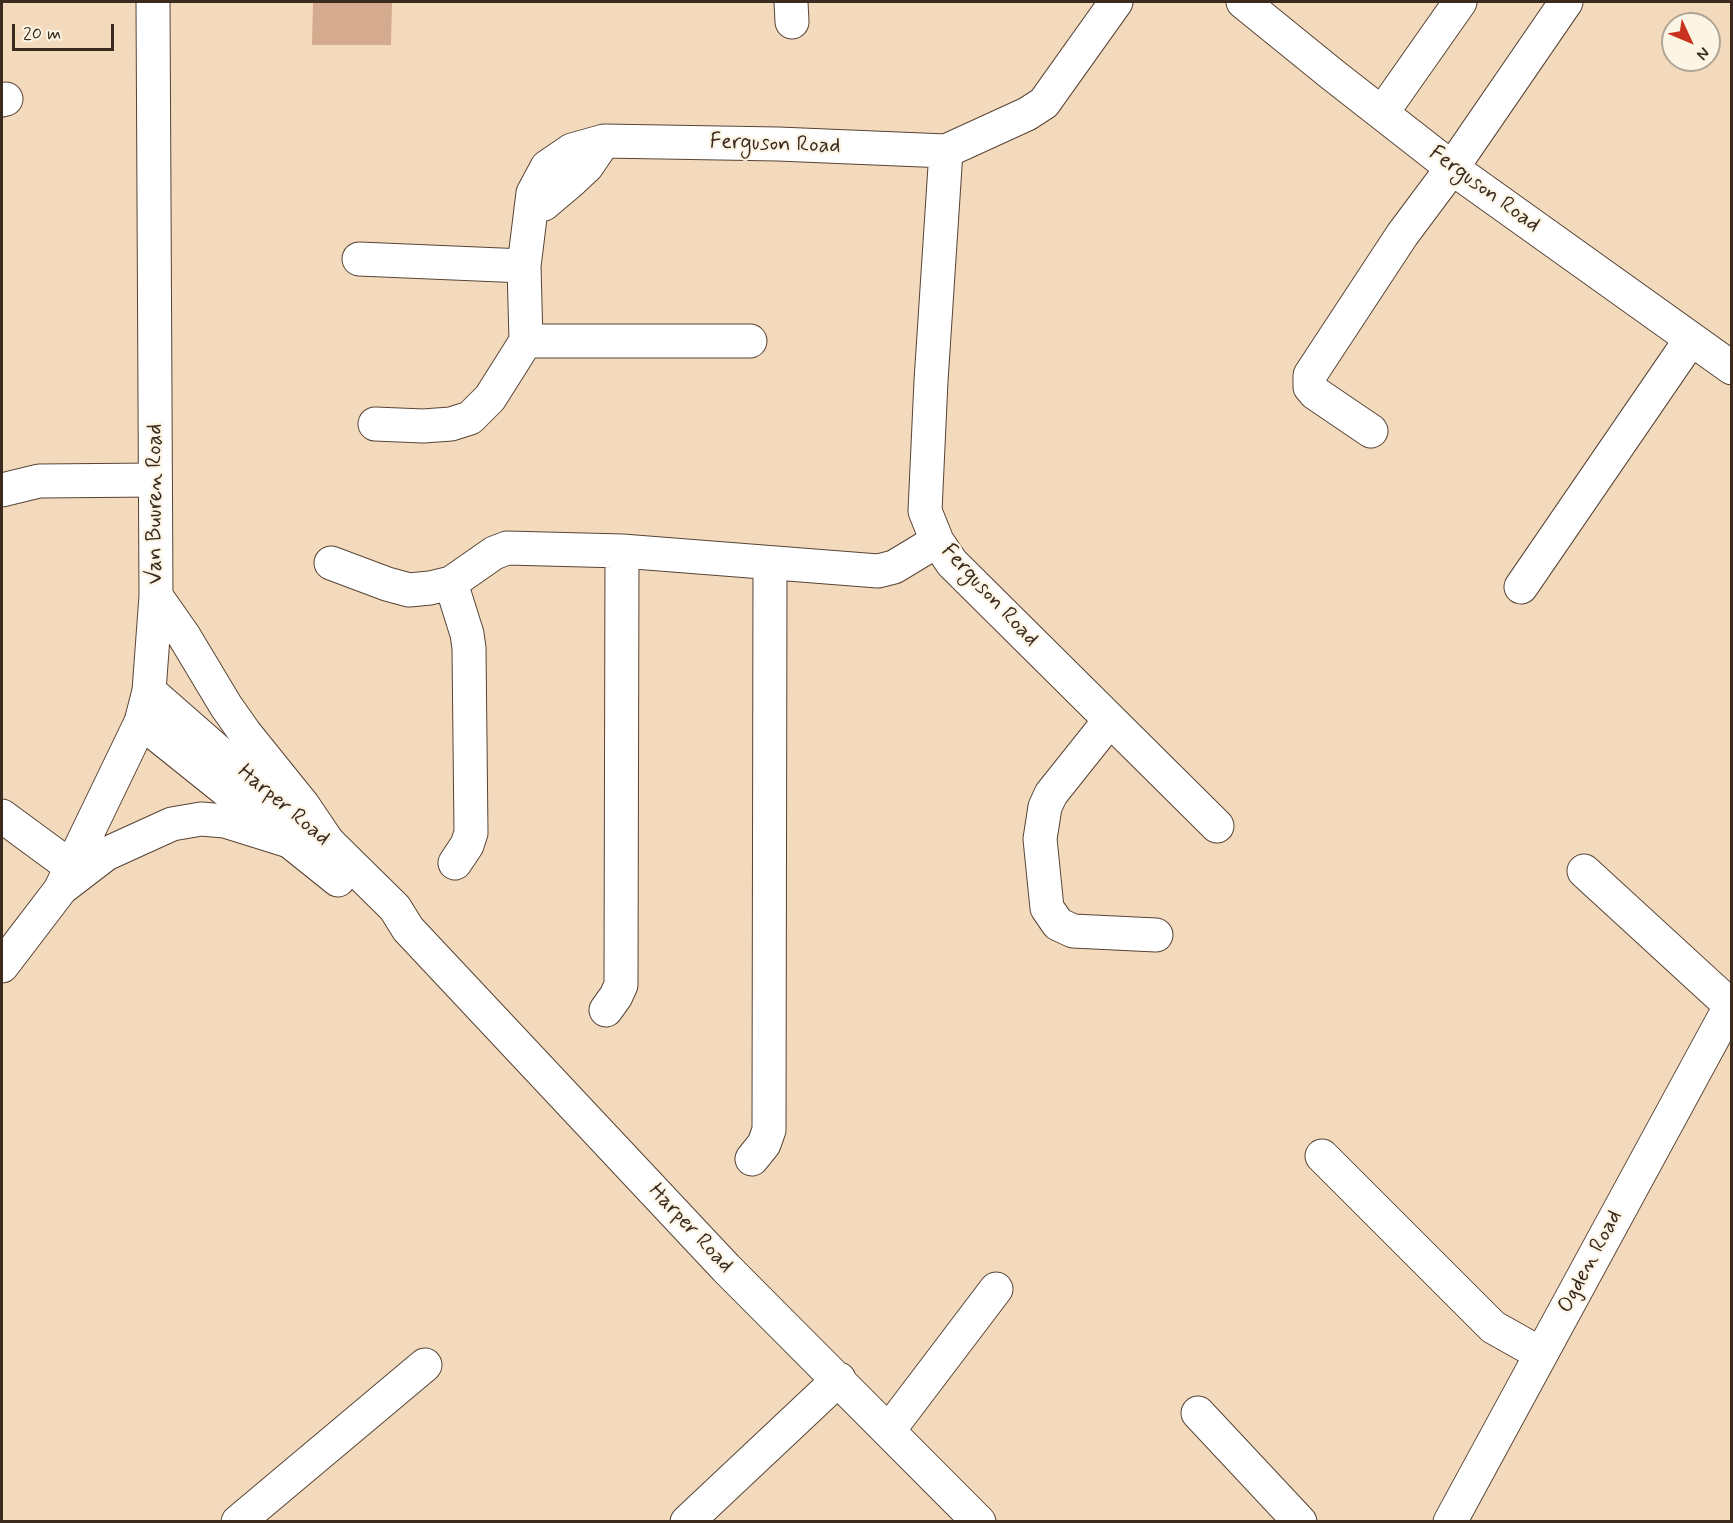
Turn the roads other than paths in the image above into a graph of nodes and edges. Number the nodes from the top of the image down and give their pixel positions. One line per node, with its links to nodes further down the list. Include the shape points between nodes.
1 (153, 2): 17 (street, Van Buuren Road)
2 (1116, 2): 7 (street, Ferguson Road, via 1044,103)
3 (1244, 2): 6 (street, Ferguson Road)
4 (1460, 2): 6 (street)
5 (1566, 2): 8 (street)
6 (1382, 113): 8 (street, Ferguson Road)
7 (946, 151): 10 (street, Ferguson Road, via 604,141 572,150 547,167 533,193); 19 (street, Ferguson Road, via 925,483 925,511)
8 (1452, 168): 11 (street, Ferguson Road); 16 (street, via 1402,235 1310,375 1310,387 1315,393)
9 (359, 259): 10 (street)
10 (524, 266): 12 (street, Ferguson Road)
11 (1691, 339): 14 (street, Ferguson Road); 24 (street)
12 (526, 341): 13 (street); 15 (street, via 490,398 470,417 451,424)
13 (750, 341)
14 (1731, 368)
15 (375, 424)
16 (1371, 431)
17 (155, 480): 18 (street, via 39,481); 25 (street, Van Buuren Road)
18 (2, 490)
19 (937, 541): 22 (street, via 894,567 878,571); 27 (street, Ferguson Road, via 952,563)
20 (622, 551): 22 (street); 23 (street, via 507,548); 40 (street, via 621,985)
21 (331, 563): 23 (street, via 409,590)
22 (770, 563): 42 (street, via 769,1130)
23 (451, 584): 33 (street, via 469,648 471,833)
24 (1521, 587)
25 (156, 596): 26 (street, Van Buuren Road); 32 (street, via 226,706)
26 (148, 691): 28 (street, Van Buuren Road); 32 (street, Harper Road)
27 (1110, 720): 30 (street, Ferguson Road); 37 (street, via 1045,807 1040,839 1047,908 1058,924 1072,931)
28 (141, 723): 31 (street, Harper Road); 35 (street, Van Buuren Road)
29 (2, 816): 35 (street)
30 (1217, 826)
31 (289, 841): 35 (street, via 225,821 201,819 172,824); 36 (street, Harper Road, via 371,908)
32 (328, 842): 36 (street, Harper Road, via 395,908)
33 (454, 862)
34 (1584, 871): 39 (street)
35 (65, 878): 38 (street, Van Buuren Road)
36 (408, 929): 46 (street, Harper Road, via 726,1268)
37 (1156, 935)
38 (2, 966)
39 (1731, 1004): 44 (street, Ogden Road)
40 (606, 1010)
41 (1322, 1156): 44 (street, via 1492,1327)
42 (752, 1160)
43 (996, 1289): 48 (street)
44 (1541, 1354): 53 (street, Ogden Road)
45 (424, 1365): 49 (street)
46 (839, 1379): 48 (street, Harper Road); 50 (street)
47 (1198, 1413): 52 (street)
48 (889, 1430): 51 (street, Harper Road)
49 (244, 1520)
50 (687, 1521)
51 (979, 1521)
52 (1300, 1521)
53 (1450, 1521)

